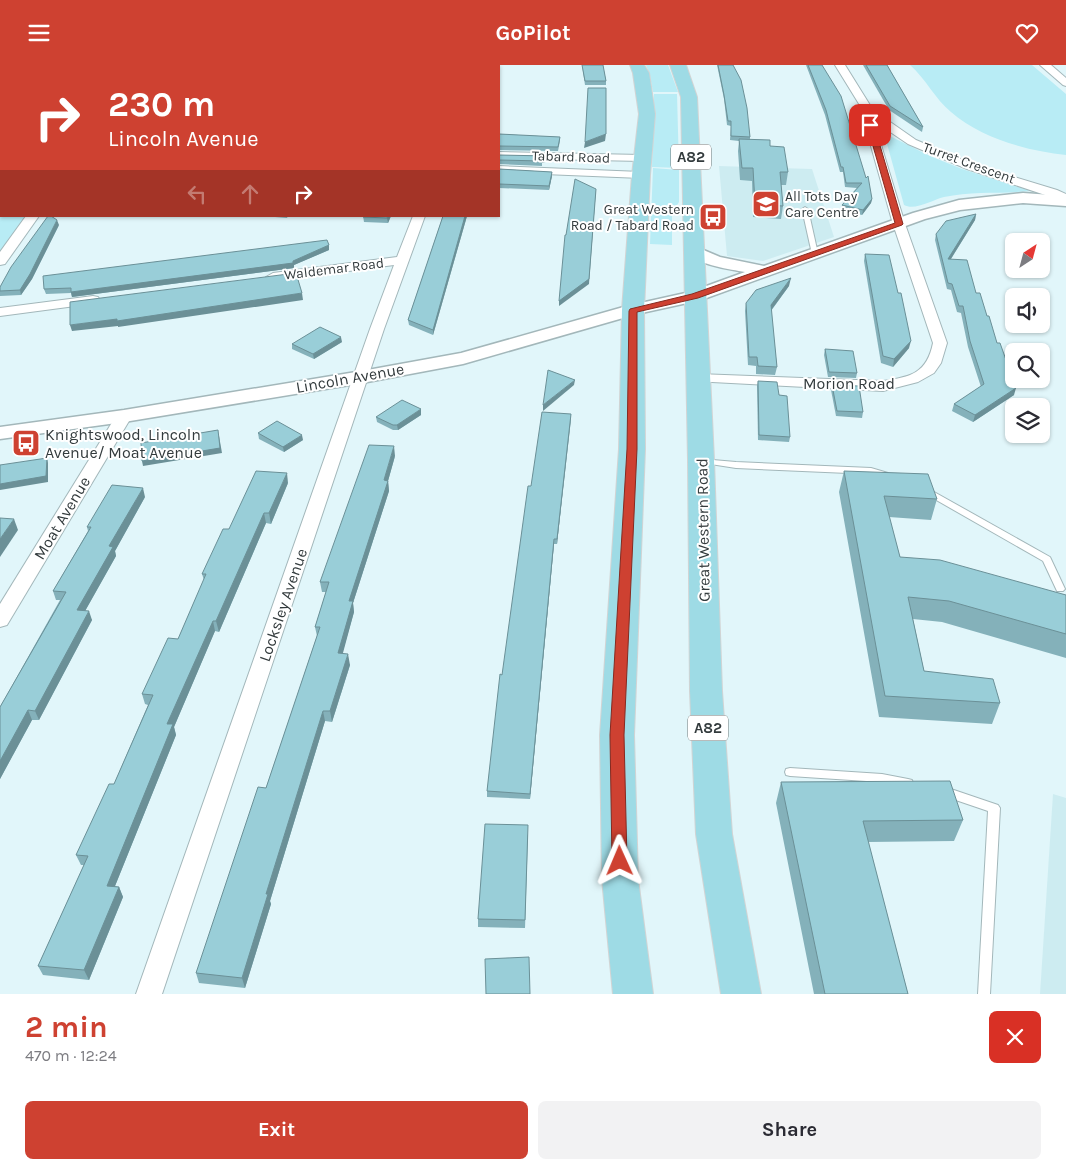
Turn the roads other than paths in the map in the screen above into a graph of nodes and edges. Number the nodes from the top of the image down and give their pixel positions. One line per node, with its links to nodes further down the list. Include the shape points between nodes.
1 (637, 65): 8 (main road, via 646,114)
2 (678, 65): 15 (main road, Great Western Road / A82, via 689,97)
3 (840, 65): 6 (street, Turret Crescent)
4 (1045, 65): 5 (street)
5 (1066, 83)
6 (876, 119): 10 (street, Turret Crescent, via 912,142 944,157 1053,192); 14 (street, Morion Road, via 870,125)
7 (500, 155): 8 (street, Tabard Road)
8 (642, 167): 9 (street, Tabard Road); 23 (main road)
9 (500, 169)
10 (1066, 200): 14 (street, Lincoln Avenue, via 980,201 942,209)
11 (804, 209): 16 (lane)
12 (32, 217): 17 (street)
13 (419, 217): 18 (street, Locksley Avenue)
14 (899, 224): 16 (street, Lincoln Avenue); 26 (street, Morion Road, via 940,343 939,356 933,367 921,377 883,386)
15 (694, 251): 19 (street, via 715,261); 21 (main road, Great Western Road / A82)
16 (815, 254): 19 (street, Lincoln Avenue)
17 (0, 261)
18 (401, 261): 20 (street, Waldemar Road); 25 (street, Locksley Avenue)
19 (766, 271): 21 (street, Lincoln Avenue)
20 (256, 279)
21 (695, 296): 23 (street, Lincoln Avenue); 26 (main road, Great Western Road / A82)
22 (111, 298): 24 (street)
23 (633, 311): 25 (street, Lincoln Avenue, via 463,357); 38 (main road, via 632,449 617,735 620,879)
24 (0, 312)
25 (362, 377): 27 (street, Lincoln Avenue); 37 (street, Locksley Avenue)
26 (698, 378): 29 (main road, Great Western Road / A82)
27 (124, 416): 28 (street, Lincoln Avenue); 33 (street, Moat Avenue)
28 (0, 433)
29 (702, 460): 30 (lane, via 736,465 871,471); 39 (main road, Great Western Road / A82, via 706,691 714,834)
30 (896, 478)
31 (921, 488): 32 (lane, via 1047,559)
32 (1060, 589)
33 (0, 619)
34 (790, 773): 35 (lane, via 882,778)
35 (916, 785)
36 (933, 789): 40 (lane, via 994,808)
37 (149, 994)
38 (633, 994)
39 (741, 994)
40 (984, 994)

